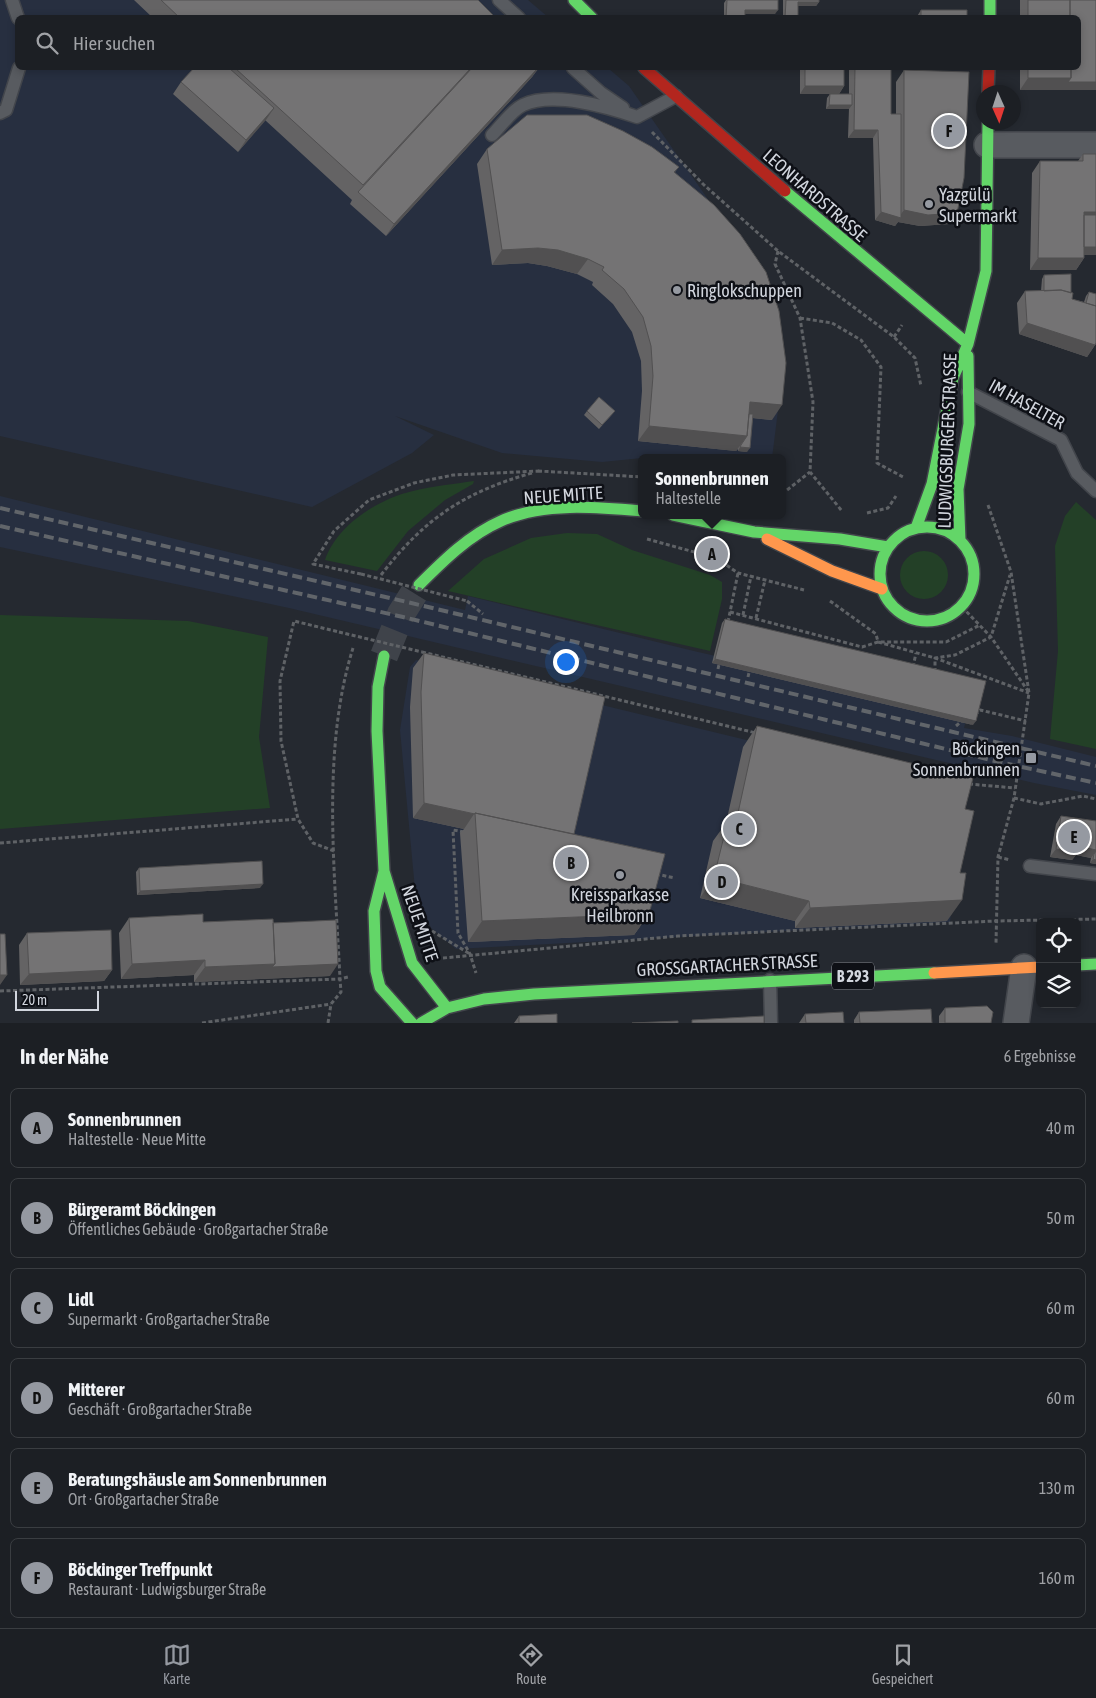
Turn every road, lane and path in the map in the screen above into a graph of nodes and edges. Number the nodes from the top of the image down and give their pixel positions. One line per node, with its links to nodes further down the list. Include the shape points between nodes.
1 (12, 0): 5 (lane)
2 (499, 0): 6 (lane)
3 (574, 0): 7 (street)
4 (990, 0): 8 (street)
5 (17, 15)
6 (516, 15)
7 (589, 15)
8 (990, 15)
9 (18, 70): 15 (lane, via 6,110)
10 (575, 70): 16 (lane, via 601,93)
11 (646, 70): 14 (street, LEONHARDSTRASSE)
12 (989, 70): 13 (street)
13 (988, 85)
14 (676, 96): 16 (lane); 22 (street, LEONHARDSTRASSE, via 832,232)
15 (0, 113)
16 (637, 117): 18 (lane, via 597,105 556,99 522,105); 20 (path, via 703,184)
17 (987, 134): 19 (street); 22 (street, LUDWIGSBURGER STRASSE, via 986,271)
18 (492, 135)
19 (1096, 145)
20 (778, 251): 21 (path, via 775,264); 24 (path, via 901,344 915,358 922,382)
21 (800, 318): 27 (path, via 832,323 861,340 881,367 877,463 907,479); 28 (path, via 814,402)
22 (968, 344): 23 (street, LUDWIGSBURGER STRASSE); 25 (street, LUDWIGSBURGER STRASSE)
23 (953, 378): 25 (lane, IM HASELTER); 37 (street, LUDWIGSBURGER STRASSE, via 932,484)
24 (921, 391)
25 (970, 394): 32 (lane, IM HASELTER, via 1061,440 1077,473); 40 (street, LUDWIGSBURGER STRASSE, via 958,489)
26 (539, 471): 52 (path, bridge, via 453,475 414,483 369,500 334,531 313,564 467,601)
27 (910, 471)
28 (810, 472): 31 (path); 35 (path)
29 (631, 475): 30 (path)
30 (638, 476)
31 (786, 491)
32 (1096, 491)
33 (987, 502): 42 (path)
34 (638, 511): 46 (street, NEUE MITTE, via 588,508 515,516 484,531 447,556)
35 (845, 514)
36 (692, 519): 38 (street)
37 (916, 528): 40 (street, via 940,528); 41 (street, via 900,535)
38 (754, 532): 41 (street, via 840,539); 47 (street, via 832,571)
39 (644, 538): 43 (path, via 716,558)
40 (960, 540): 50 (street, via 973,561 973,585)
41 (888, 547): 47 (street, via 880,567)
42 (1011, 572): 59 (path); 71 (path)
43 (738, 573): 44 (path); 51 (path)
44 (750, 576): 45 (path); 53 (path)
45 (764, 580): 48 (path); 54 (path)
46 (419, 584)
47 (882, 589): 50 (street, via 895,610 917,621 941,619)
48 (811, 592)
49 (828, 600): 60 (path, via 876,634)
50 (962, 606): 56 (path)
51 (730, 612): 53 (path); 58 (path)
52 (483, 614)
53 (743, 615): 54 (path)
54 (756, 619): 55 (path)
55 (763, 621): 57 (path); 60 (path, via 862,647)
56 (980, 625): 59 (path); 60 (path, via 946,642)
57 (760, 630)
58 (726, 632)
59 (991, 637): 65 (path, via 955,655); 71 (path)
60 (878, 642): 62 (path)
61 (353, 648): 84 (path, via 342,683 335,746)
62 (916, 653): 65 (path); 68 (path)
63 (384, 656): 86 (street, NEUE MITTE, via 378,687 377,731)
64 (720, 657): 67 (path)
65 (935, 658): 70 (path); 71 (path)
66 (751, 664): 69 (path)
67 (718, 669)
68 (912, 673)
69 (748, 677)
70 (933, 680)
71 (1029, 693): 74 (path)
72 (974, 709): 73 (path)
73 (980, 710): 74 (path); 75 (path)
74 (1026, 721): 78 (path)
75 (956, 726)
76 (758, 733): 81 (path, bridge, via 294,622 280,681 280,741)
77 (959, 782): 78 (path)
78 (1015, 788): 79 (path)
79 (1014, 798): 80 (path, via 1041,804 1083,796); 91 (path, via 998,857)
80 (1096, 798)
81 (298, 819): 83 (path); 84 (path, via 314,843)
82 (472, 834): 92 (path, via 453,830 458,934)
83 (0, 843)
84 (334, 851): 98 (path)
85 (1030, 866): 88 (lane)
86 (384, 870): 93 (street, NEUE MITTE); 97 (street, NEUE MITTE, via 374,911)
87 (646, 872): 89 (path)
88 (1096, 874)
89 (675, 878)
90 (1096, 920): 91 (path)
91 (995, 921): 92 (path, via 678,936)
92 (470, 954): 93 (path)
93 (412, 962): 102 (street, NEUE MITTE)
94 (1096, 964): 95 (street)
95 (1081, 965)
96 (1032, 967): 99 (street, GROSSGARTACHER STRASSE / B 293); 108 (street)
97 (376, 971): 98 (path); 105 (street, NEUE MITTE, via 380,987)
98 (340, 979): 100 (path); 101 (path, via 341,992)
99 (770, 980): 102 (street, GROSSGARTACHER STRASSE / B 293, via 534,994 484,999); 107 (lane)
100 (0, 991)
101 (331, 1004): 103 (path); 104 (path)
102 (447, 1008): 106 (street, GROSSGARTACHER STRASSE / B 293)
103 (202, 1023)
104 (328, 1023)
105 (412, 1023)
106 (421, 1023)
107 (771, 1023)
108 (1016, 1023)

